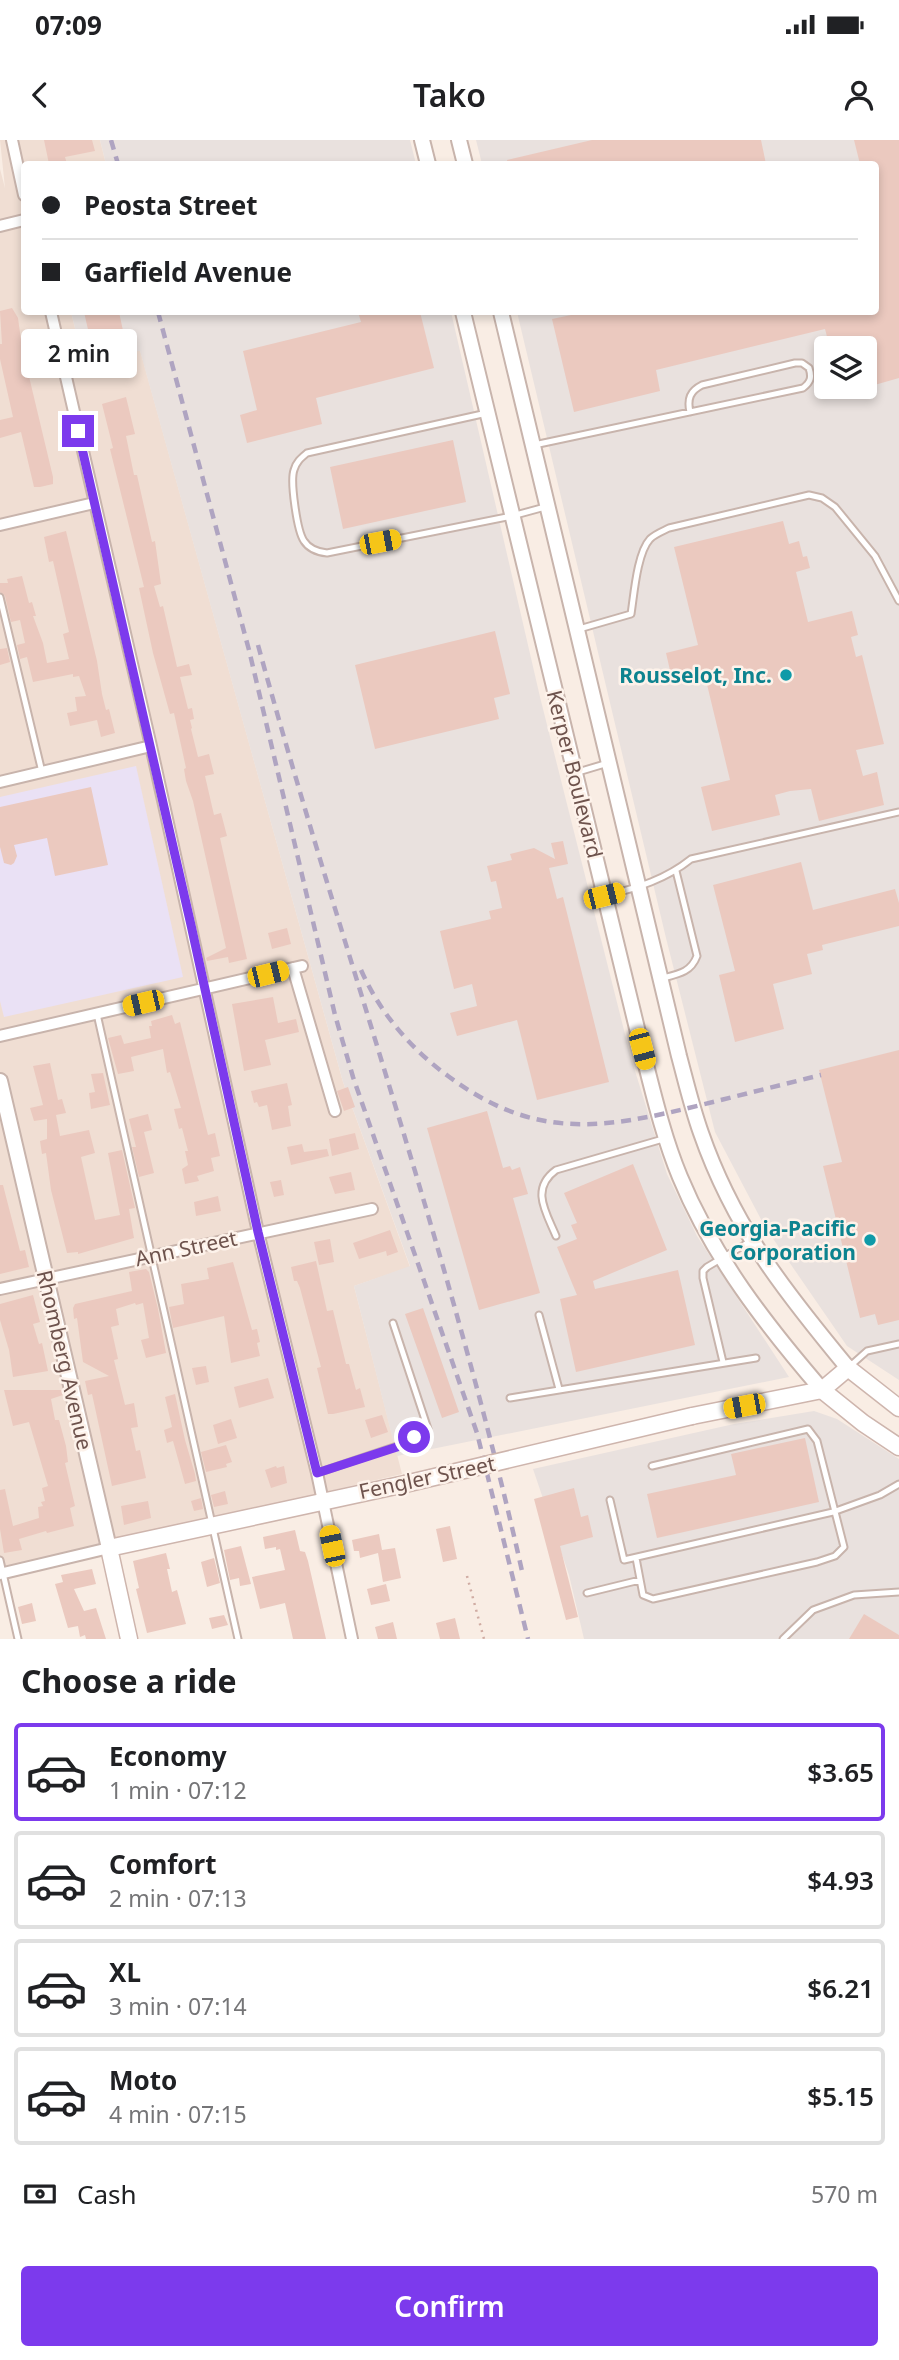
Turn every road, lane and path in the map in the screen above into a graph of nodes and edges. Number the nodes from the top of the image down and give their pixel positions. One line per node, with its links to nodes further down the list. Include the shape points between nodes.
1 (12, 140): 6 (street)
2 (422, 140): 4 (street)
3 (459, 140): 5 (street)
4 (427, 161)
5 (464, 161)
6 (21, 181)
7 (21, 221): 8 (street)
8 (0, 226)
9 (52, 315): 15 (street)
10 (464, 315): 13 (street, Kerper Boulevard)
11 (502, 315): 14 (street, Kerper Boulevard)
12 (691, 412): 12 (lane, via 690,394 702,385 795,363 809,368 809,383 803,388); 14 (lane)
13 (487, 413): 17 (street, Kerper Boulevard); 17 (lane, via 307,453 298,461 292,478 299,531 312,549 327,553)
14 (534, 445): 16 (street, Kerper Boulevard)
15 (94, 503): 18 (street); 22 (street)
16 (548, 506): 17 (lane); 21 (street, Kerper Boulevard)
17 (512, 516): 25 (street, Kerper Boulevard)
18 (0, 524)
19 (0, 597): 24 (lane)
20 (899, 601): 21 (lane, via 875,556 835,507 809,495 658,533 641,559 631,614)
21 (577, 629): 23 (street, Kerper Boulevard)
22 (151, 746): 24 (street); 32 (street)
23 (610, 762): 25 (lane); 29 (street, Kerper Boulevard)
24 (41, 772): 26 (street)
25 (575, 773): 30 (street, Kerper Boulevard)
26 (0, 782)
27 (899, 811): 28 (lane, via 691,859)
28 (676, 871): 29 (lane); 31 (lane, via 697,956 688,970)
29 (639, 887): 30 (lane); 31 (street, Kerper Boulevard)
30 (604, 896): 37 (street, Kerper Boulevard)
31 (660, 978): 41 (street, Kerper Boulevard, via 700,1133)
32 (205, 989): 33 (street); 36 (street, via 297,967); 39 (street)
33 (97, 1014): 34 (street); 42 (lane)
34 (0, 1036)
35 (0, 1081): 44 (street, Rhomberg Avenue)
36 (335, 1111)
37 (667, 1138): 40 (lane, via 556,1170 546,1177 542,1199); 43 (street, Kerper Boulevard, via 680,1177)
38 (372, 1209): 39 (street, Ann Street)
39 (258, 1232): 42 (street, Ann Street); 58 (street)
40 (556, 1236)
41 (751, 1241): 43 (lane); 51 (street, Kerper Boulevard)
42 (152, 1255): 44 (street, Ann Street); 63 (lane)
43 (722, 1258): 50 (lane, via 703,1271 703,1278); 53 (street, Kerper Boulevard, via 765,1321)
44 (45, 1278): 45 (street, Ann Street); 64 (street, Rhomberg Avenue)
45 (0, 1289)
46 (539, 1315): 52 (lane)
47 (393, 1323): 58 (lane, via 428,1429 400,1446)
48 (899, 1344): 51 (lane, via 867,1351)
49 (756, 1358): 50 (lane)
50 (723, 1362): 52 (lane)
51 (848, 1368): 53 (main road, Fengler Street); 55 (main road, Kerper Boulevard)
52 (559, 1389): 54 (lane)
53 (822, 1390): 56 (main road, Kerper Boulevard); 60 (main road, Fengler Street, bridge)
54 (510, 1398)
55 (899, 1408)
56 (899, 1447)
57 (652, 1466): 62 (lane, via 807,1429 817,1441)
58 (317, 1473): 60 (street)
59 (899, 1484): 62 (lane)
60 (322, 1500): 63 (main road, Fengler Street); 75 (street)
61 (610, 1500): 65 (lane, via 624,1560)
62 (833, 1511): 65 (lane); 69 (lane, via 844,1547 835,1556 653,1599 643,1595)
63 (213, 1526): 64 (main road, Fengler Street); 74 (lane)
64 (109, 1548): 67 (street, Fengler Street); 73 (main road, Rhomberg Avenue)
65 (636, 1558): 69 (lane)
66 (0, 1560): 67 (lane)
67 (1, 1573): 72 (lane)
68 (467, 1576): 76 (path)
69 (640, 1580): 71 (lane)
70 (899, 1592): 77 (lane, via 854,1595 813,1610)
71 (587, 1593)
72 (18, 1639)
73 (129, 1639)
74 (239, 1639)
75 (352, 1639)
76 (484, 1639)
77 (783, 1639)

